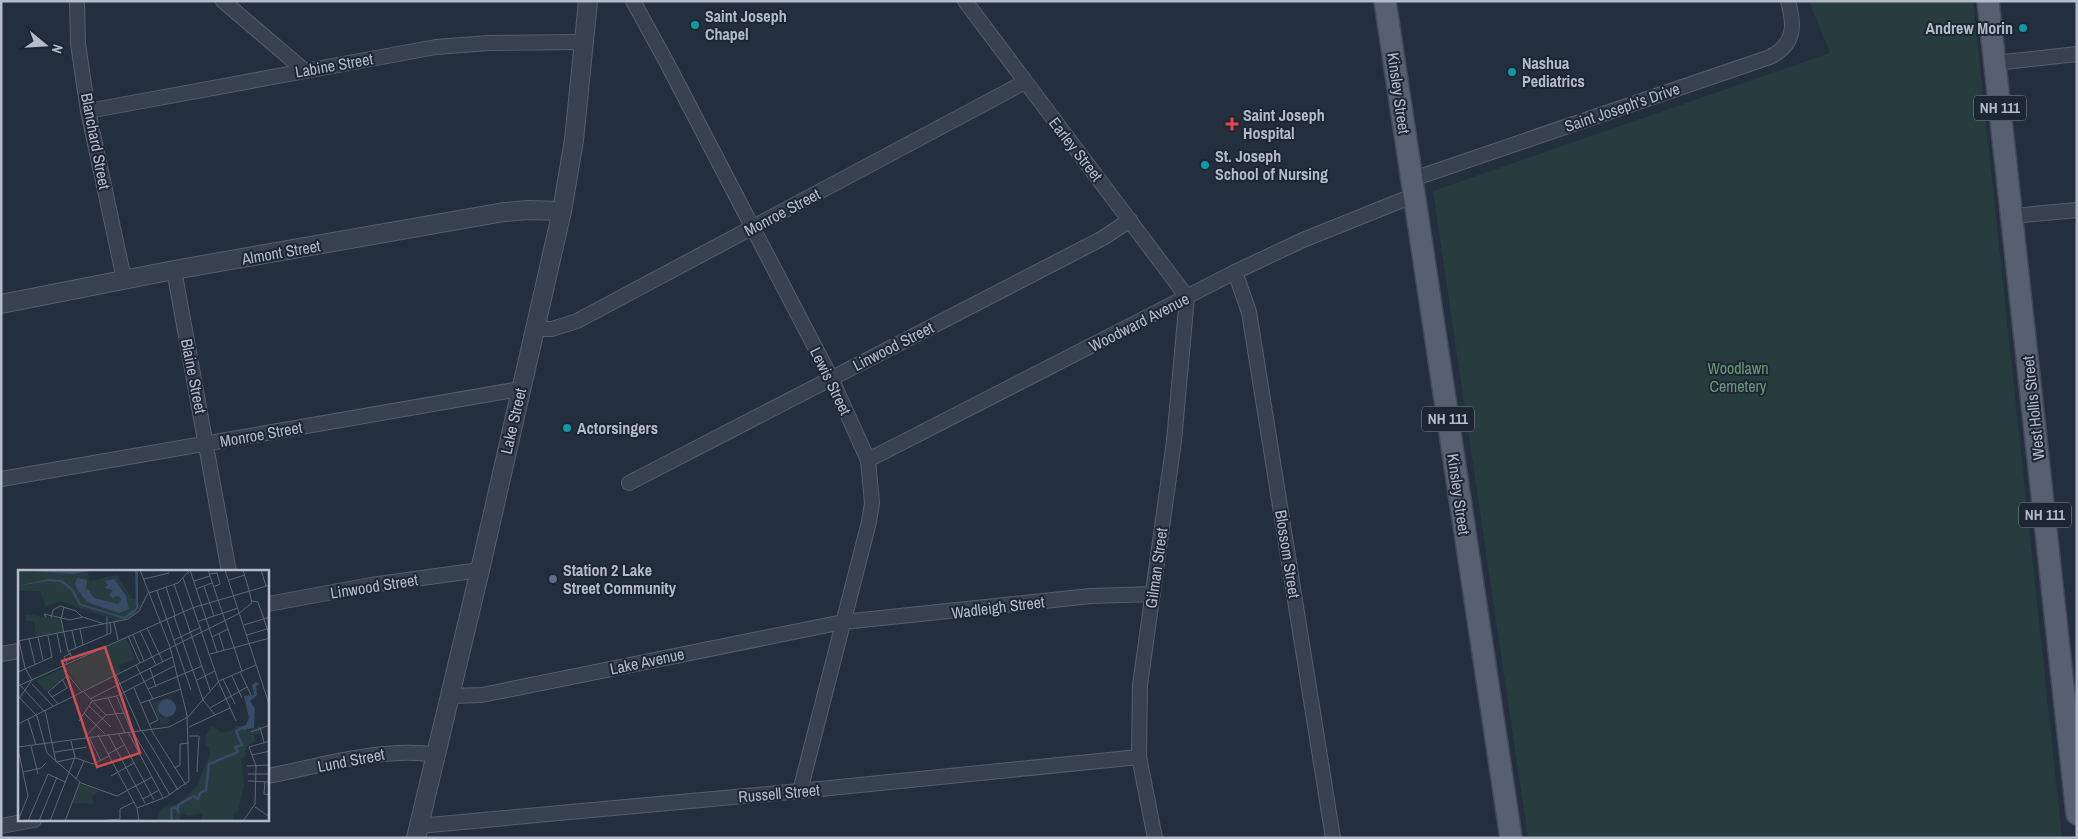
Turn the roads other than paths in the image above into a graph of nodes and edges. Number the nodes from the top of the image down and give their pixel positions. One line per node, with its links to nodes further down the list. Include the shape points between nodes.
1 (78, 1): 14 (street, Blanchard Street, via 78,44)
2 (223, 1): 12 (street)
3 (588, 1): 9 (street, Lake Street)
4 (634, 1): 20 (street, Lewis Street)
5 (965, 1): 13 (street, Earley Street)
6 (1386, 1): 15 (main road, Kinsley Street / NH 111)
7 (1788, 1): 15 (street, Saint Joseph's Drive, via 1792,15 1791,35 1781,51 1770,57)
8 (1988, 1): 11 (main road, West Hollis Street / NH 111)
9 (583, 42): 12 (street, Labine Street, via 489,42 436,47); 17 (street, Lake Street, via 574,140)
10 (2077, 54): 11 (street)
11 (1995, 63): 18 (main road, West Hollis Street / NH 111)
12 (305, 71): 14 (street, Labine Street)
13 (1025, 82): 19 (street, Earley Street); 20 (street, Monroe Street)
14 (88, 110): 23 (street, Blanchard Street)
15 (1414, 187): 22 (street, Woodward Avenue); 51 (main road, Kinsley Street / NH 111)
16 (2077, 210): 18 (street)
17 (562, 211): 21 (street, Almont Street, via 504,212); 26 (street, Lake Street)
18 (2012, 216): 45 (main road, West Hollis Street / NH 111)
19 (1130, 220): 24 (street, Earley Street); 27 (street, Linwood Street, via 1103,238)
20 (753, 227): 26 (street, Monroe Street, via 577,321 552,329); 27 (street, Lewis Street)
21 (174, 270): 23 (street, Almont Street); 29 (street, Blaine Street)
22 (1235, 272): 24 (street, Woodward Avenue); 50 (street, Blossom Street, via 1249,312)
23 (124, 279): 25 (street, Almont Street)
24 (1187, 297): 30 (street, Woodward Avenue); 35 (street, Gilman Street, via 1174,441)
25 (1, 304)
26 (535, 329): 28 (street, Lake Street)
27 (831, 378): 30 (street, Lewis Street); 32 (street, Linwood Street)
28 (520, 389): 29 (street, Monroe Street); 34 (street, Lake Street)
29 (207, 443): 31 (street, Monroe Street); 33 (street, Blaine Street)
30 (868, 460): 37 (street, Lewis Street, via 872,485 870,512)
31 (1, 479)
32 (628, 484)
33 (228, 570)
34 (480, 570): 36 (street, Linwood Street); 40 (street, Lake Street)
35 (1152, 594): 37 (street, Wadleigh Street, via 1091,596); 42 (street, Gilman Street, via 1140,685)
36 (269, 604)
37 (843, 622): 40 (street, Lake Avenue, via 482,695); 44 (street, Lewis Street)
38 (18, 651): 39 (street)
39 (1, 654)
40 (450, 696): 41 (street, Lake Street)
41 (436, 754): 43 (street, Lund Street, via 394,752); 48 (street, Lake Street)
42 (1139, 757): 44 (street, Russell Street); 49 (street, Gilman Street)
43 (269, 776)
44 (800, 791): 48 (street, Russell Street)
45 (2077, 814)
46 (23, 822): 47 (street)
47 (1, 826)
48 (417, 832)
49 (1154, 838)
50 (1333, 838)
51 (1510, 838)

